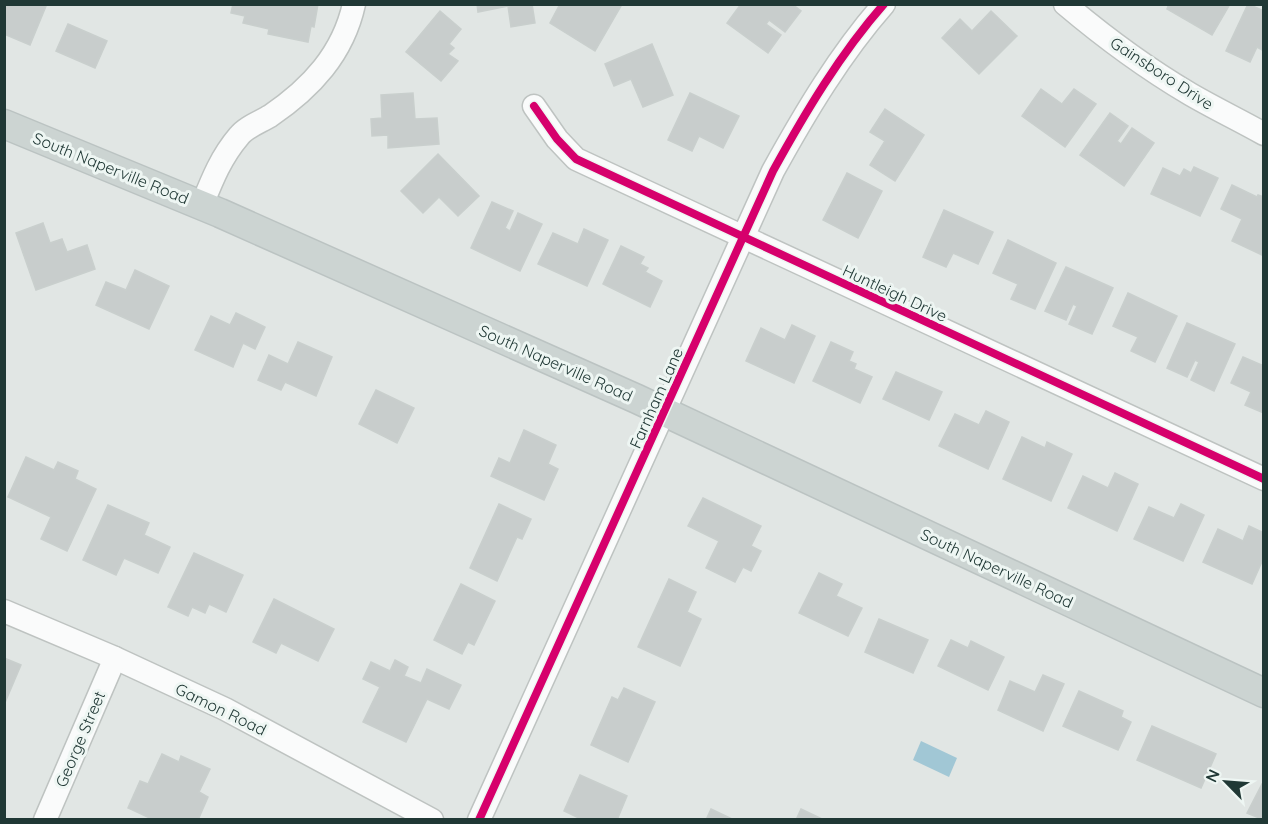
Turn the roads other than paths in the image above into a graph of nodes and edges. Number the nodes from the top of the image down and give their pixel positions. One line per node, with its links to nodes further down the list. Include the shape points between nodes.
1 (354, 4): 7 (street, via 350,24 330,62 305,90 240,134 219,162)
2 (884, 4): 8 (street, Farnham Lane, via 795,131)
3 (1065, 4): 6 (street, Gainsboro Drive, via 1150,69)
4 (534, 106): 8 (street, Huntleigh Drive, via 576,159)
5 (4, 124): 7 (main road, South Naperville Road)
6 (1263, 134)
7 (202, 205): 9 (main road, South Naperville Road)
8 (743, 237): 9 (street, Farnham Lane); 10 (street, Huntleigh Drive)
9 (664, 412): 13 (main road, South Naperville Road); 16 (street, Farnham Lane)
10 (1263, 479)
11 (4, 611): 12 (street, Gamon Road)
12 (115, 658): 14 (street, George Street); 15 (street, Gamon Road, via 225,709)
13 (1263, 693)
14 (45, 819)
15 (432, 819)
16 (479, 819)

